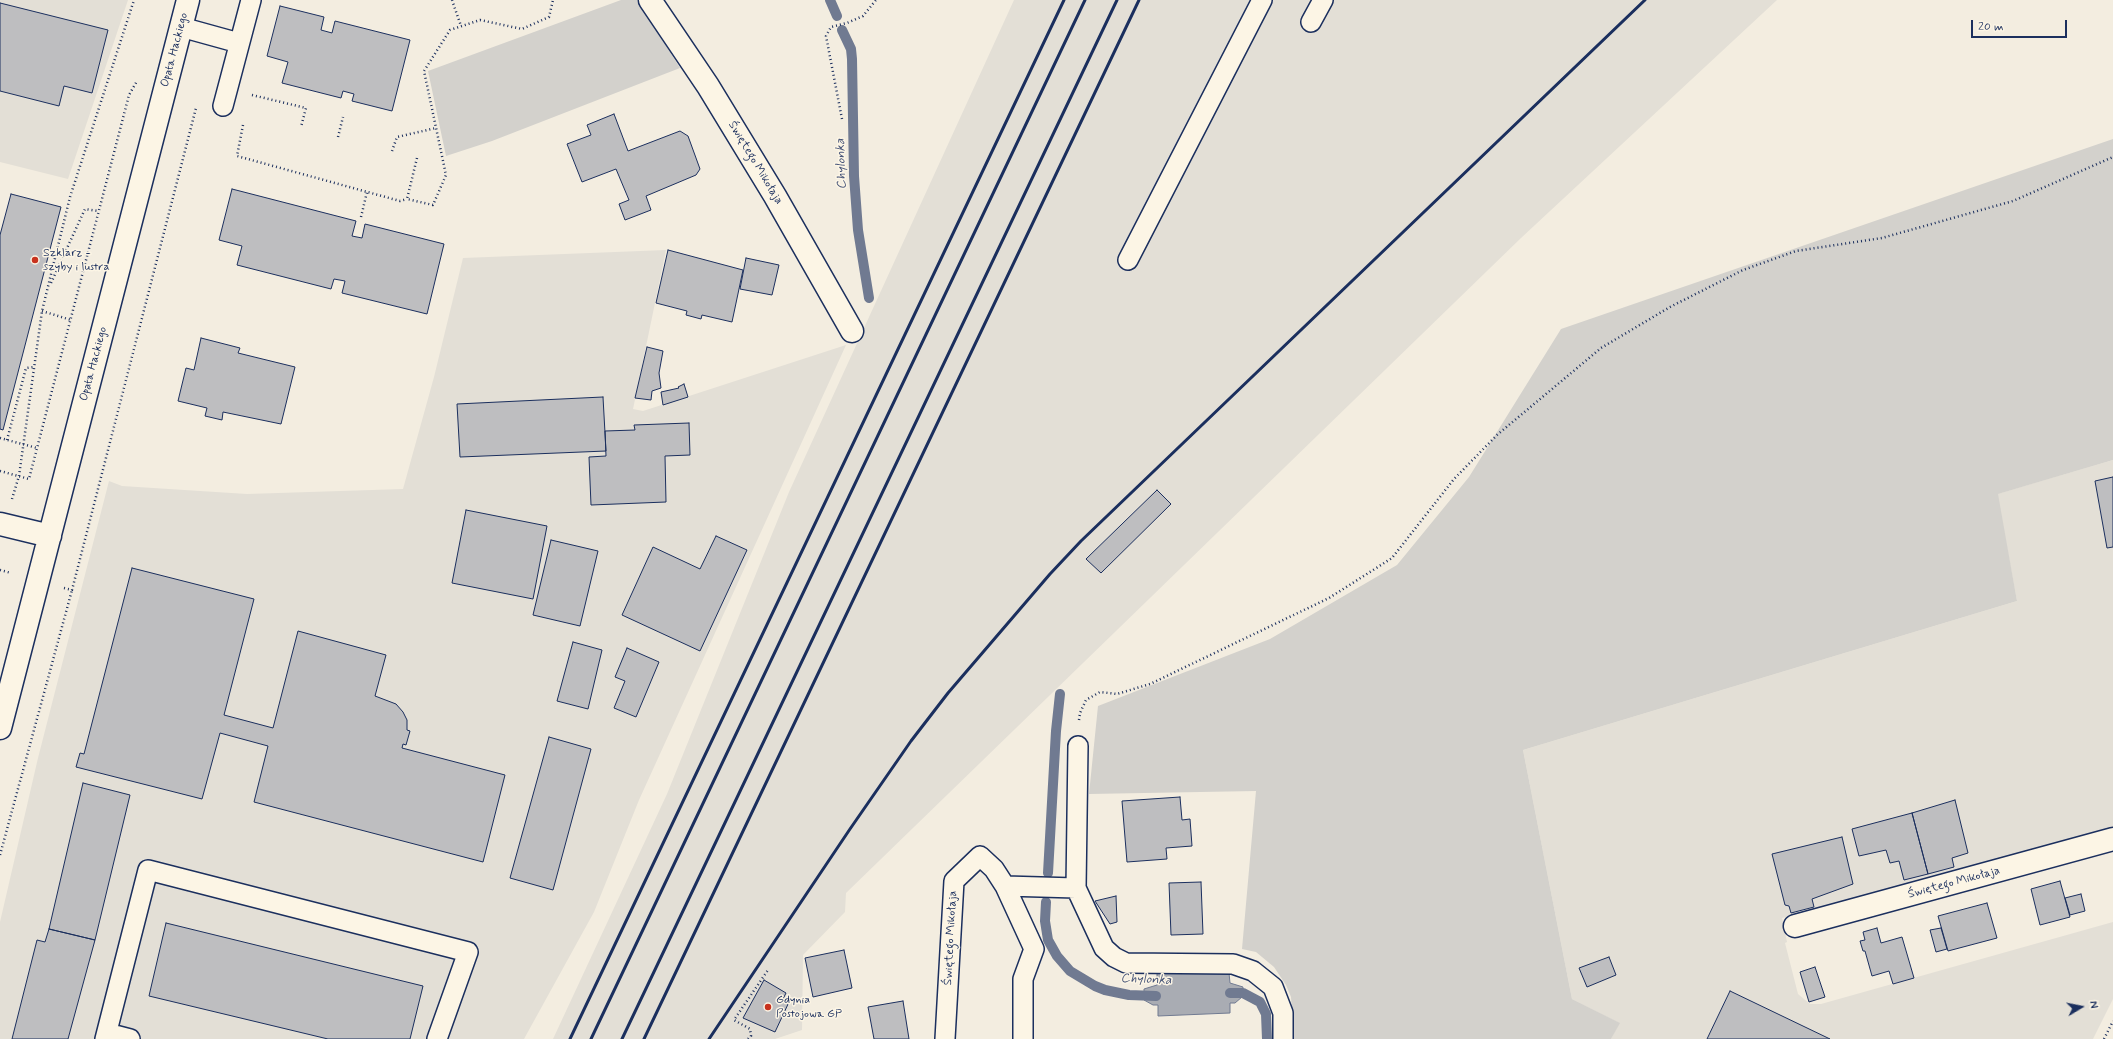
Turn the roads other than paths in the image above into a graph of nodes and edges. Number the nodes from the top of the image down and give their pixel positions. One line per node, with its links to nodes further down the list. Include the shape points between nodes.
1 (188, 0): 7 (street, Opata Hackiego)
2 (250, 0): 8 (lane)
3 (650, 0): 11 (street, Świętego Mikołaja, via 708,86 775,196)
4 (1262, 0): 10 (lane)
5 (1322, 0): 6 (lane)
6 (1311, 22)
7 (181, 27): 8 (lane); 13 (street, Opata Hackiego)
8 (239, 43): 9 (lane)
9 (223, 106)
10 (1128, 260)
11 (852, 331)
12 (0, 524): 13 (street)
13 (50, 536): 14 (street, Opata Hackiego)
14 (0, 728)
15 (1078, 746): 18 (lane)
16 (2113, 839): 19 (street, Świętego Mikołaja)
17 (1005, 886): 18 (lane); 23 (lane, Świętego Mikołaja, via 994,869 980,856 954,881); 24 (lane, Świętego Mikołaja, via 1034,949 1023,979)
18 (1076, 888): 25 (lane, via 1104,948 1126,963 1233,964 1253,971 1272,987 1283,1013)
19 (1796, 926)
20 (106, 1036): 21 (lane); 22 (lane, via 148,870 468,952)
21 (130, 1039)
22 (437, 1039)
23 (945, 1039)
24 (1023, 1039)
25 (1283, 1039)

